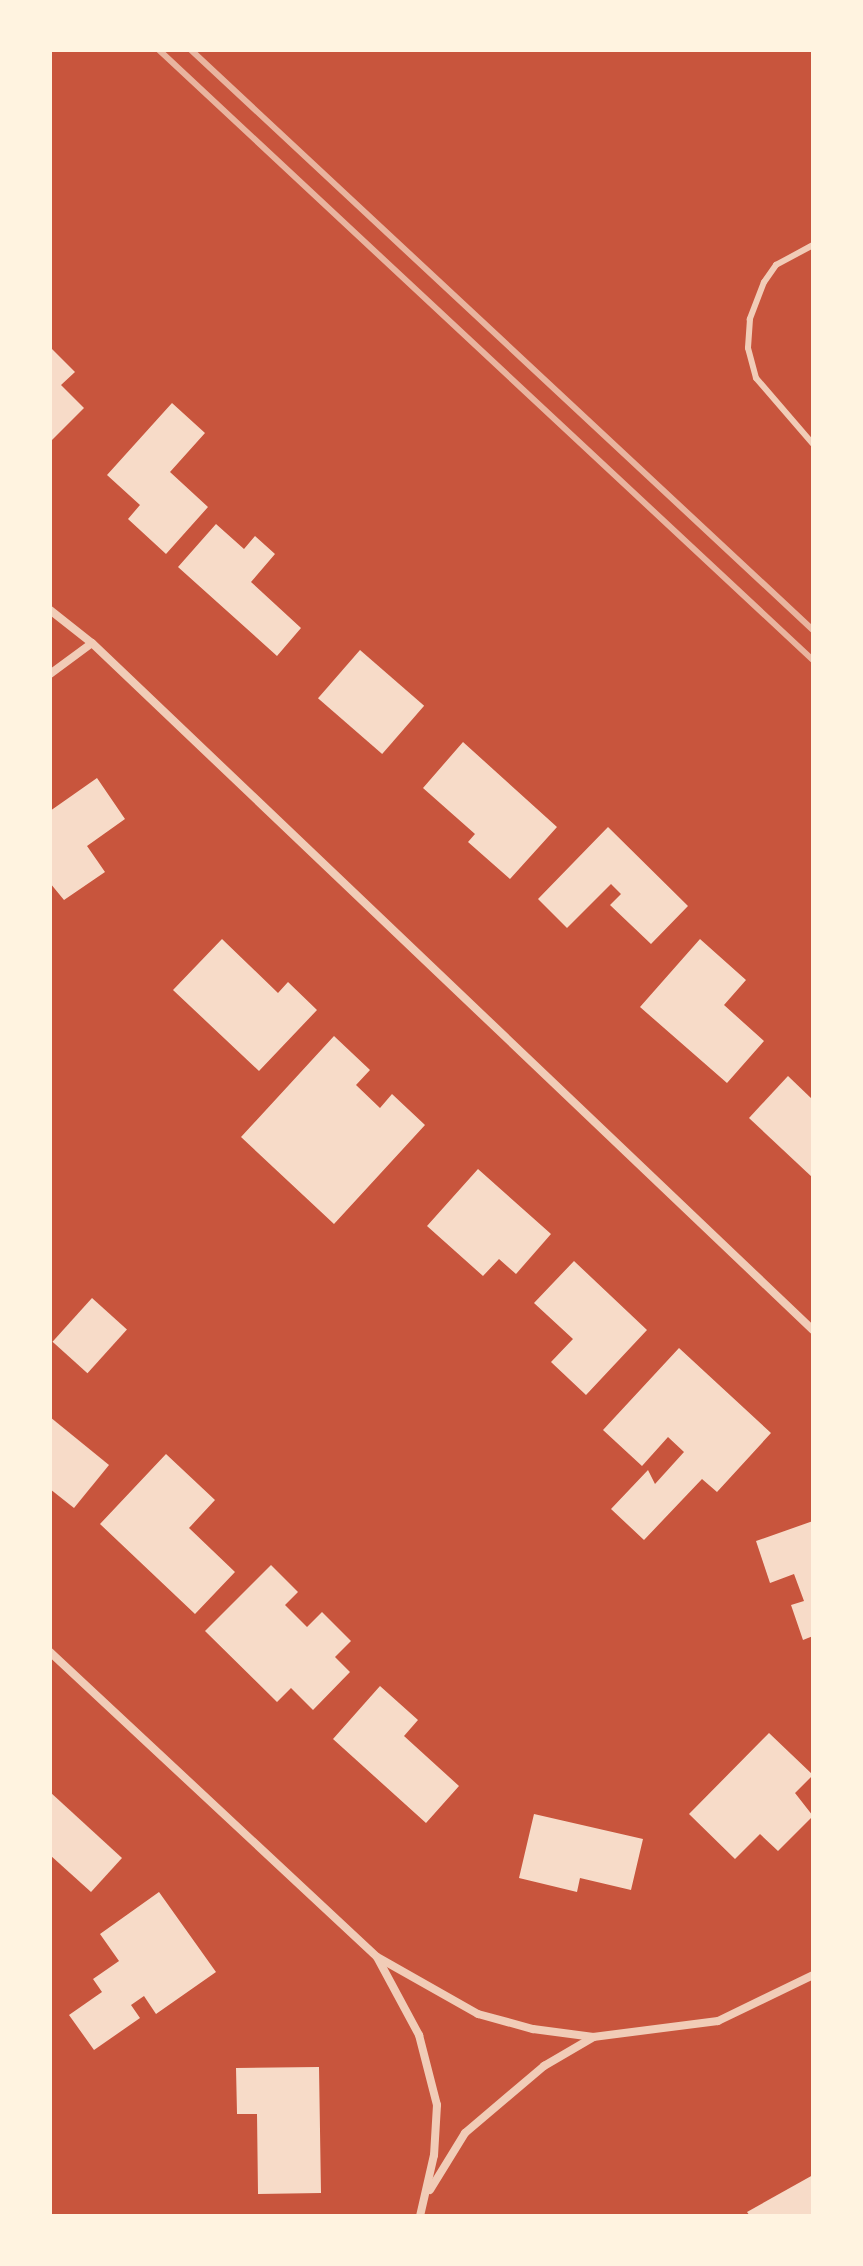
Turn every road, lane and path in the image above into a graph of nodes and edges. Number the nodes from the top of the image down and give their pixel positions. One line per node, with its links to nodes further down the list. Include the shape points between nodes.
1 (813, 245): 2 (lane, via 776,265 764,282 750,319 748,348 756,378)
2 (813, 444)
3 (50, 610): 4 (street)
4 (92, 643): 5 (street); 6 (street)
5 (50, 674)
6 (813, 1330)
7 (50, 1652): 8 (street)
8 (377, 1957): 10 (street, via 478,2014); 11 (street, via 427,2059 437,2105)
9 (813, 1975): 10 (street, via 718,2021)
10 (593, 2037): 11 (street, via 544,2066 465,2133)
11 (427, 2195): 12 (street)
12 (420, 2216)

